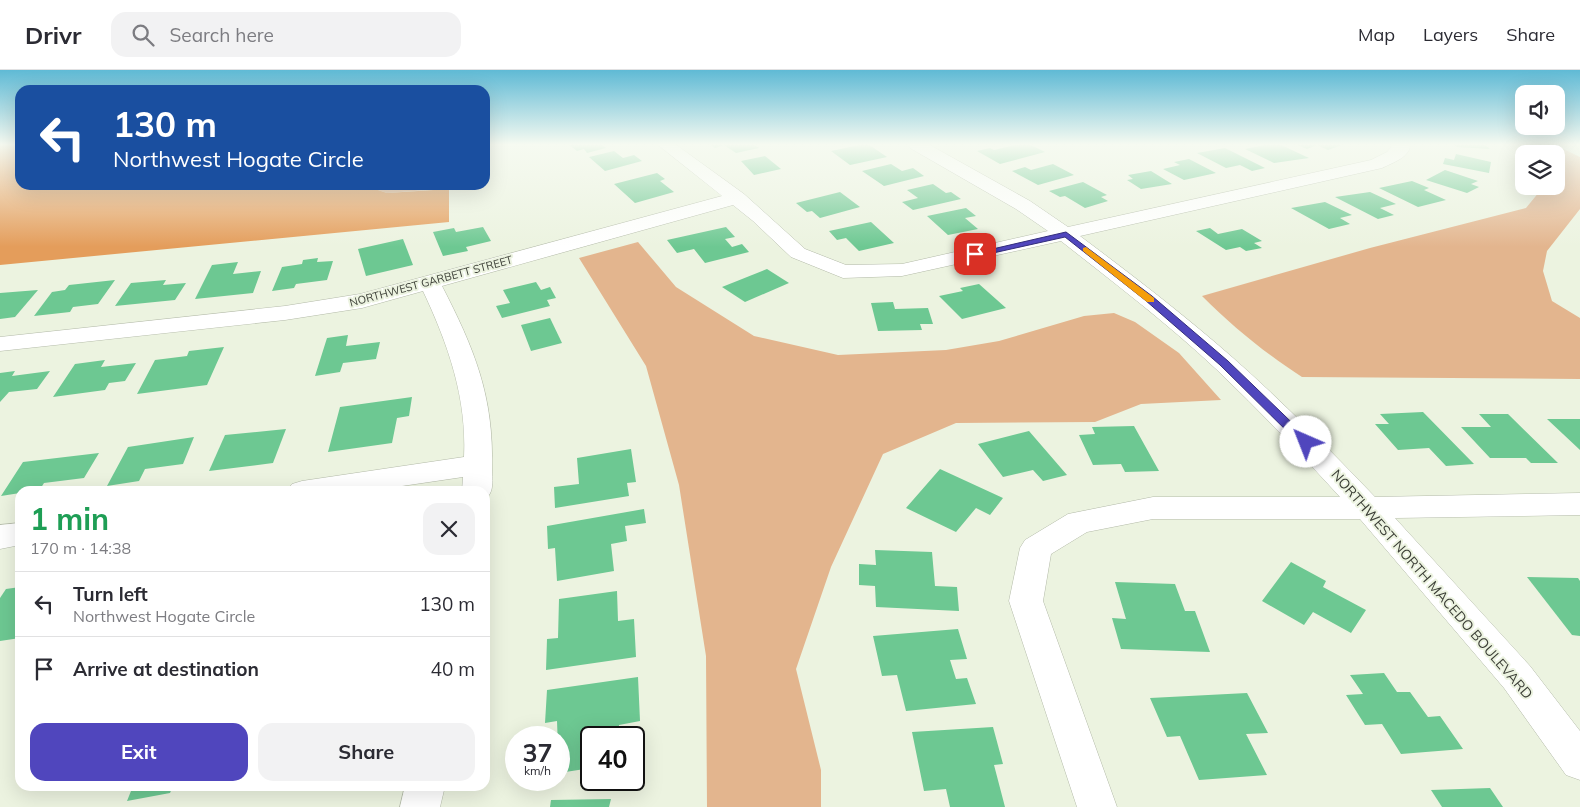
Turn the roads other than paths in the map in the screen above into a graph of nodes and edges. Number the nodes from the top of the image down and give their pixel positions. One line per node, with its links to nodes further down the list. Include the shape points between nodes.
1 (711, 178): 4 (street)
2 (976, 178): 5 (street, NORTHWEST NORTH MACEDO BOULEVARD)
3 (1312, 178): 5 (street)
4 (737, 198): 5 (street, via 798,253 843,272 902,270); 6 (street, NORTHWEST GARBETT STREET)
5 (1066, 234): 11 (street, NORTHWEST NORTH MACEDO BOULEVARD, via 1224,363)
6 (430, 284): 7 (street, NORTHWEST GARBETT STREET, via 318,309); 8 (street, via 451,324 476,408)
7 (0, 344)
8 (477, 478): 9 (street)
9 (369, 486)
10 (1580, 504): 11 (street)
11 (1368, 508): 14 (street, NORTHWEST NORTH MACEDO BOULEVARD, via 1517,677); 17 (street, via 1153,508 1079,522 1036,548 1026,602)
12 (15, 535): 13 (street)
13 (0, 537)
14 (1580, 762)
15 (424, 791): 16 (street)
16 (420, 807)
17 (1097, 807)

